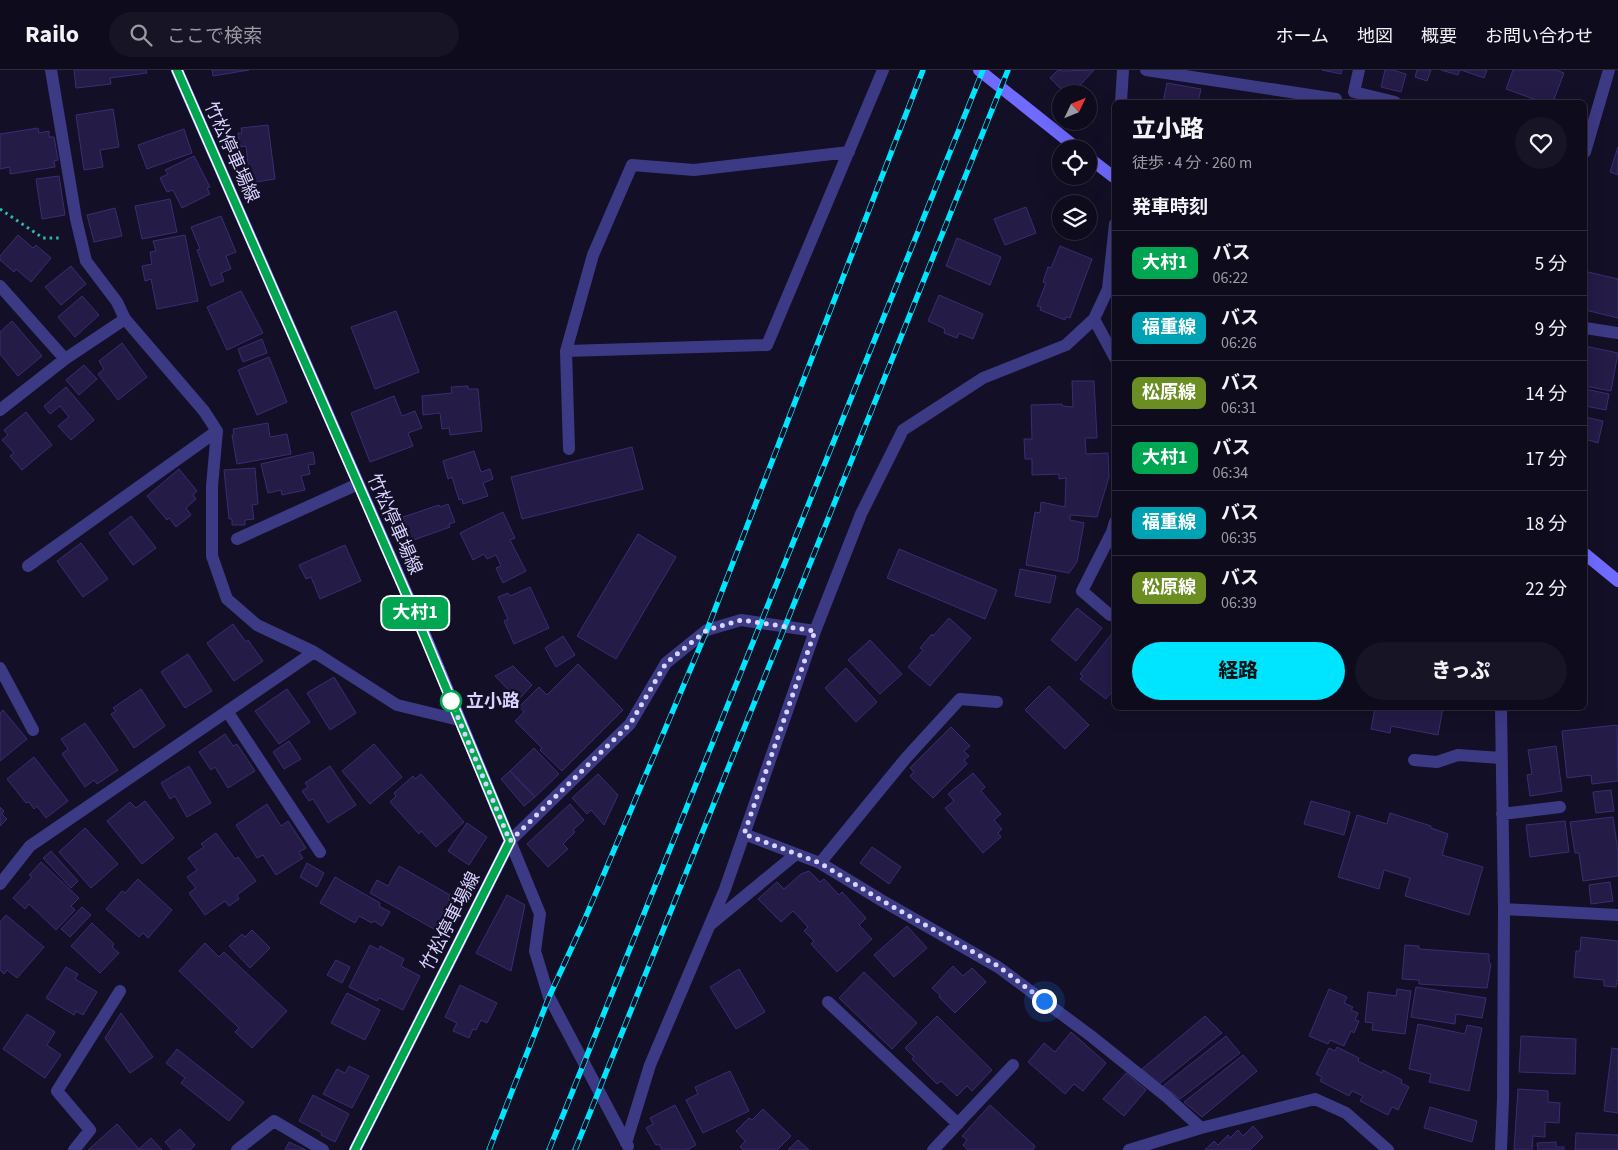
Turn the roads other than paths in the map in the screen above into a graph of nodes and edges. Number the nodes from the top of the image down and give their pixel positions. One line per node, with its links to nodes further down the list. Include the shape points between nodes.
1 (51, 70): 19 (street, via 86,261)
2 (177, 70): 29 (main road, 竹松停車場線)
3 (883, 70): 14 (street)
4 (978, 70): 12 (main road)
5 (1123, 70): 9 (street)
6 (1146, 70): 10 (street)
7 (1359, 70): 11 (street, via 1354,92)
8 (1609, 70): 13 (street)
9 (1121, 100)
10 (1336, 100)
11 (1381, 100)
12 (1067, 140)
13 (1587, 145)
14 (849, 152): 23 (street, via 767,345); 23 (street, via 694,170 632,165 593,256)
15 (1097, 164): 16 (main road)
16 (1112, 176)
17 (1112, 252): 20 (street, via 1108,289)
18 (0, 286): 25 (street)
19 (125, 319): 25 (street); 27 (street, via 204,411)
20 (1094, 319): 24 (street); 36 (street, via 1066,345 983,378 904,430 861,514)
21 (1587, 328): 22 (street)
22 (1618, 333)
23 (566, 351): 28 (street)
24 (1112, 352)
25 (65, 360): 26 (street)
26 (0, 410)
27 (217, 431): 33 (street); 37 (street, via 212,486 212,556 227,599 257,625)
28 (569, 449)
29 (358, 484): 31 (street); 42 (main road, 竹松停車場線)
30 (1112, 532): 35 (street, via 1082,591)
31 (236, 539)
32 (1587, 556): 34 (main road)
33 (28, 566)
34 (1618, 581)
35 (1110, 615)
36 (815, 631): 48 (street); 49 (street, via 741,620 707,630 666,663 630,724)
37 (314, 652): 41 (street); 42 (street, via 397,706)
38 (0, 668): 43 (street)
39 (997, 702): 52 (street, via 960,700 906,758)
40 (1501, 710): 44 (street)
41 (227, 711): 50 (street); 53 (street, via 30,846)
42 (459, 720): 49 (main road, 竹松停車場線)
43 (33, 730)
44 (1502, 758): 45 (street, via 1458,755 1437,762); 47 (street)
45 (1414, 760)
46 (1560, 807): 47 (street)
47 (1502, 814): 54 (street)
48 (744, 834): 51 (street); 56 (street)
49 (510, 841): 62 (street, via 540,914 535,951 548,998); 66 (main road, 竹松停車場線)
50 (320, 852)
51 (796, 854): 52 (street); 56 (street)
52 (820, 863): 61 (street, via 998,966 1091,1036)
53 (0, 884)
54 (1504, 909): 55 (street); 70 (street)
55 (1618, 915)
56 (709, 925): 62 (street, via 650,1065)
57 (120, 991): 63 (street, via 57,1091 90,1130)
58 (828, 1002): 60 (street)
59 (1013, 1065): 60 (street)
60 (958, 1124): 67 (street)
61 (1201, 1128): 68 (street); 69 (street, via 1315,1099 1346,1113)
62 (628, 1146)
63 (74, 1150)
64 (237, 1150): 65 (street, via 274,1121)
65 (323, 1150)
66 (355, 1150)
67 (933, 1150)
68 (1129, 1150)
69 (1388, 1150)
70 (1501, 1150)

